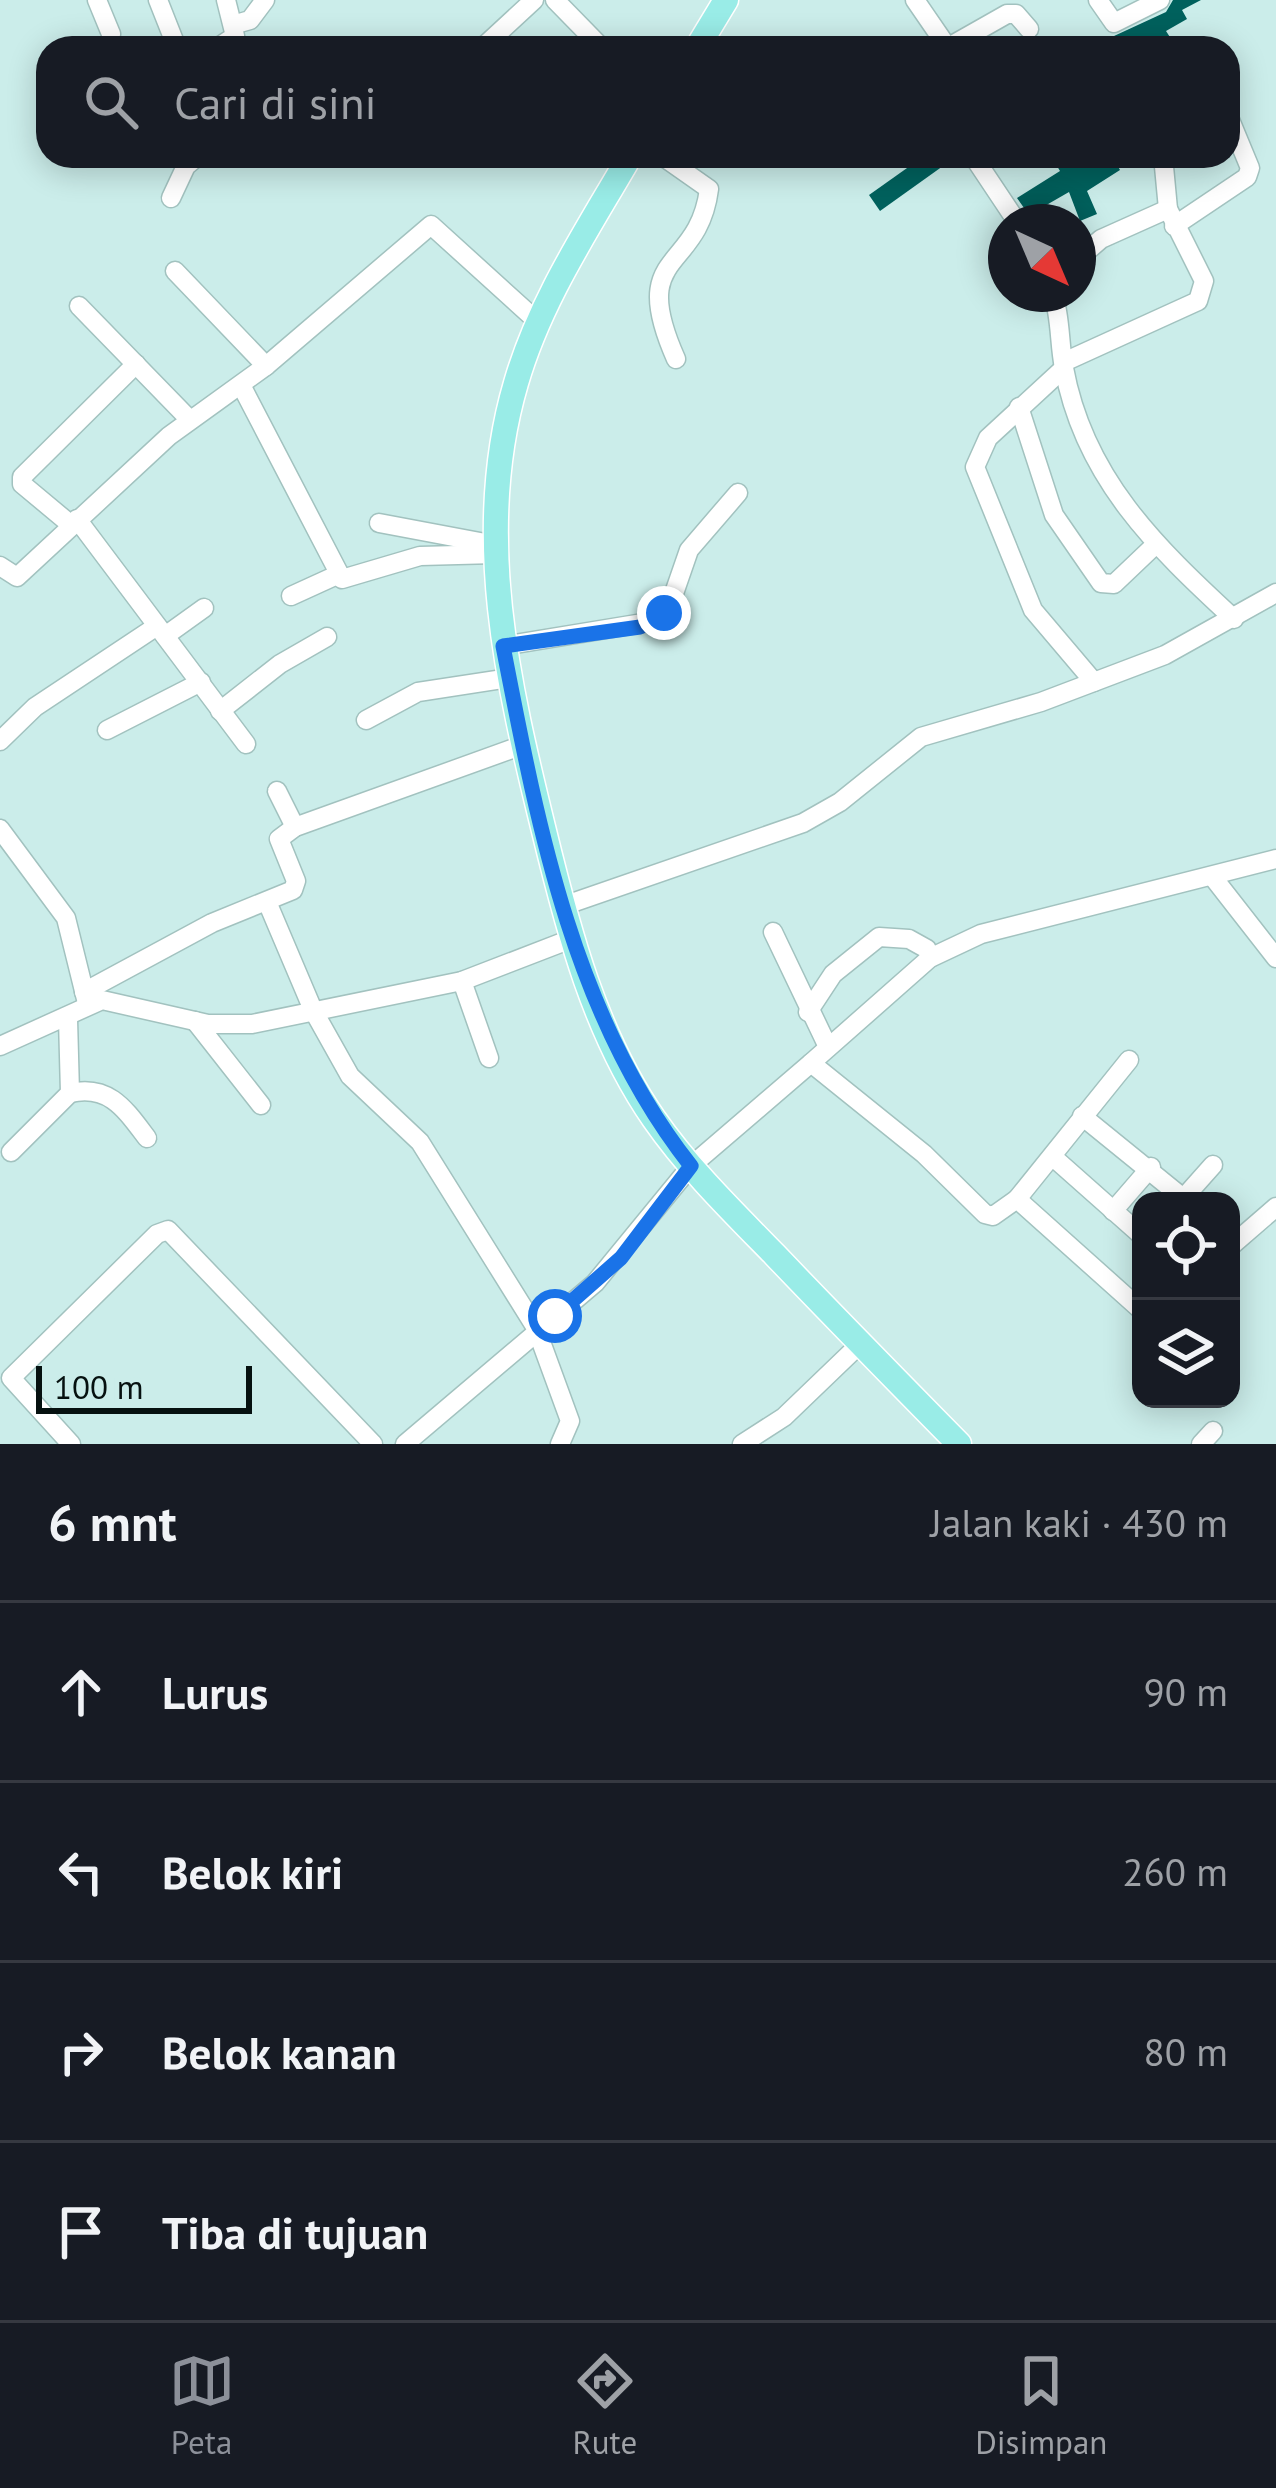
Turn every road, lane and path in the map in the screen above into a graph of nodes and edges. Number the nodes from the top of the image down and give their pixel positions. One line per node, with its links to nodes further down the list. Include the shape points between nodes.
1 (97, 0): 13 (street)
2 (158, 0): 14 (street)
3 (226, 0): 11 (street)
4 (265, 0): 11 (street)
5 (534, 0): 16 (street)
6 (555, 0): 17 (street)
7 (726, 0): 18 (main road)
8 (915, 0): 19 (street)
9 (1098, 0): 10 (street, via 1114,23)
10 (1160, 0)
11 (236, 24): 15 (street)
12 (1029, 29): 20 (street, via 1006,14)
13 (111, 34)
14 (172, 36)
15 (234, 36)
16 (495, 36)
17 (590, 36)
18 (704, 36)
19 (940, 36)
20 (968, 36)
21 (1240, 144): 29 (street, via 1247,177)
22 (185, 168): 27 (street)
23 (623, 168): 34 (main road)
24 (679, 168): 35 (street, via 709,189 657,294)
25 (982, 168): 28 (street)
26 (1165, 168): 29 (street)
27 (171, 198)
28 (1005, 204)
29 (1171, 218): 30 (street); 37 (street, via 1204,281 1198,301)
30 (1096, 244)
31 (176, 271): 38 (street)
32 (79, 306): 36 (street)
33 (1056, 312): 37 (street)
34 (538, 322): 38 (street, via 430,225); 46 (main road, via 505,429)
35 (676, 359)
36 (136, 364): 41 (street); 43 (street, via 22,477)
37 (1064, 365): 40 (street); 45 (street, via 1107,482)
38 (266, 366): 39 (street)
39 (241, 385): 41 (street); 48 (street)
40 (1019, 407): 45 (street, via 1054,515 1101,583 1114,584); 58 (street, via 988,439 975,467 1033,610)
41 (190, 420): 43 (street)
42 (738, 493): 55 (street, via 689,550 671,602 655,621)
43 (74, 521): 47 (street, via 17,577); 53 (street)
44 (379, 523): 46 (street)
45 (1155, 545): 52 (street)
46 (496, 549): 48 (street, via 441,553 350,581); 55 (main road)
47 (0, 566)
48 (338, 575): 50 (street)
49 (1276, 593): 52 (street)
50 (291, 596)
51 (204, 608): 53 (street)
52 (1234, 619): 58 (street)
53 (161, 631): 57 (street); 62 (street, via 35,707)
54 (327, 638): 59 (street)
55 (503, 646): 56 (main road)
56 (509, 679): 60 (street, via 418,692); 64 (main road)
57 (201, 682): 59 (street); 61 (street)
58 (1094, 682): 71 (street, via 921,737 803,823)
59 (220, 711): 63 (street)
60 (366, 720)
61 (107, 730)
62 (0, 741)
63 (246, 744)
64 (523, 745): 66 (street); 71 (main road)
65 (278, 790): 66 (street)
66 (295, 827): 70 (street, via 279,842 295,887)
67 (0, 829): 77 (street, via 66,918)
68 (1276, 860): 69 (street)
69 (1212, 876): 74 (street, via 981,934); 75 (street)
70 (268, 904): 77 (street, via 212,923); 78 (street)
71 (562, 906): 73 (main road)
72 (773, 932): 79 (street)
73 (571, 939): 76 (street); 94 (main road, via 633,1082)
74 (930, 958): 79 (street, via 909,939 878,937 833,974); 83 (street)
75 (1276, 958)
76 (462, 981): 78 (street); 84 (street)
77 (86, 999): 80 (street); 81 (street, via 120,1000)
78 (313, 1010): 81 (street, via 252,1024); 104 (street, via 350,1076 420,1142)
79 (808, 1012): 83 (street)
80 (68, 1019): 82 (street); 87 (street)
81 (194, 1022): 88 (street)
82 (1, 1043)
83 (828, 1047): 86 (street)
84 (489, 1058)
85 (1129, 1060): 89 (street)
86 (811, 1063): 94 (street); 98 (street, via 985,1214)
87 (70, 1093): 90 (street, via 108,1094); 91 (street)
88 (261, 1105)
89 (1082, 1116): 92 (street); 95 (street)
90 (148, 1138)
91 (11, 1152)
92 (1052, 1157): 98 (street); 100 (street)
93 (1213, 1165): 97 (street)
94 (691, 1166): 104 (street, via 621,1258); 105 (main road)
95 (1151, 1167): 96 (street); 100 (street)
96 (1175, 1192)
97 (1188, 1192)
98 (1017, 1198): 103 (street)
99 (1276, 1207): 102 (street)
100 (1113, 1211): 101 (street)
101 (1132, 1227)
102 (1240, 1238)
103 (1132, 1302)
104 (536, 1328): 108 (street); 109 (street, via 570,1421)
105 (860, 1344): 110 (street, via 784,1417); 111 (main road)
106 (71, 1444): 107 (street, via 11,1378 168,1230)
107 (373, 1444)
108 (405, 1444)
109 (560, 1444)
110 (742, 1444)
111 (959, 1444)

